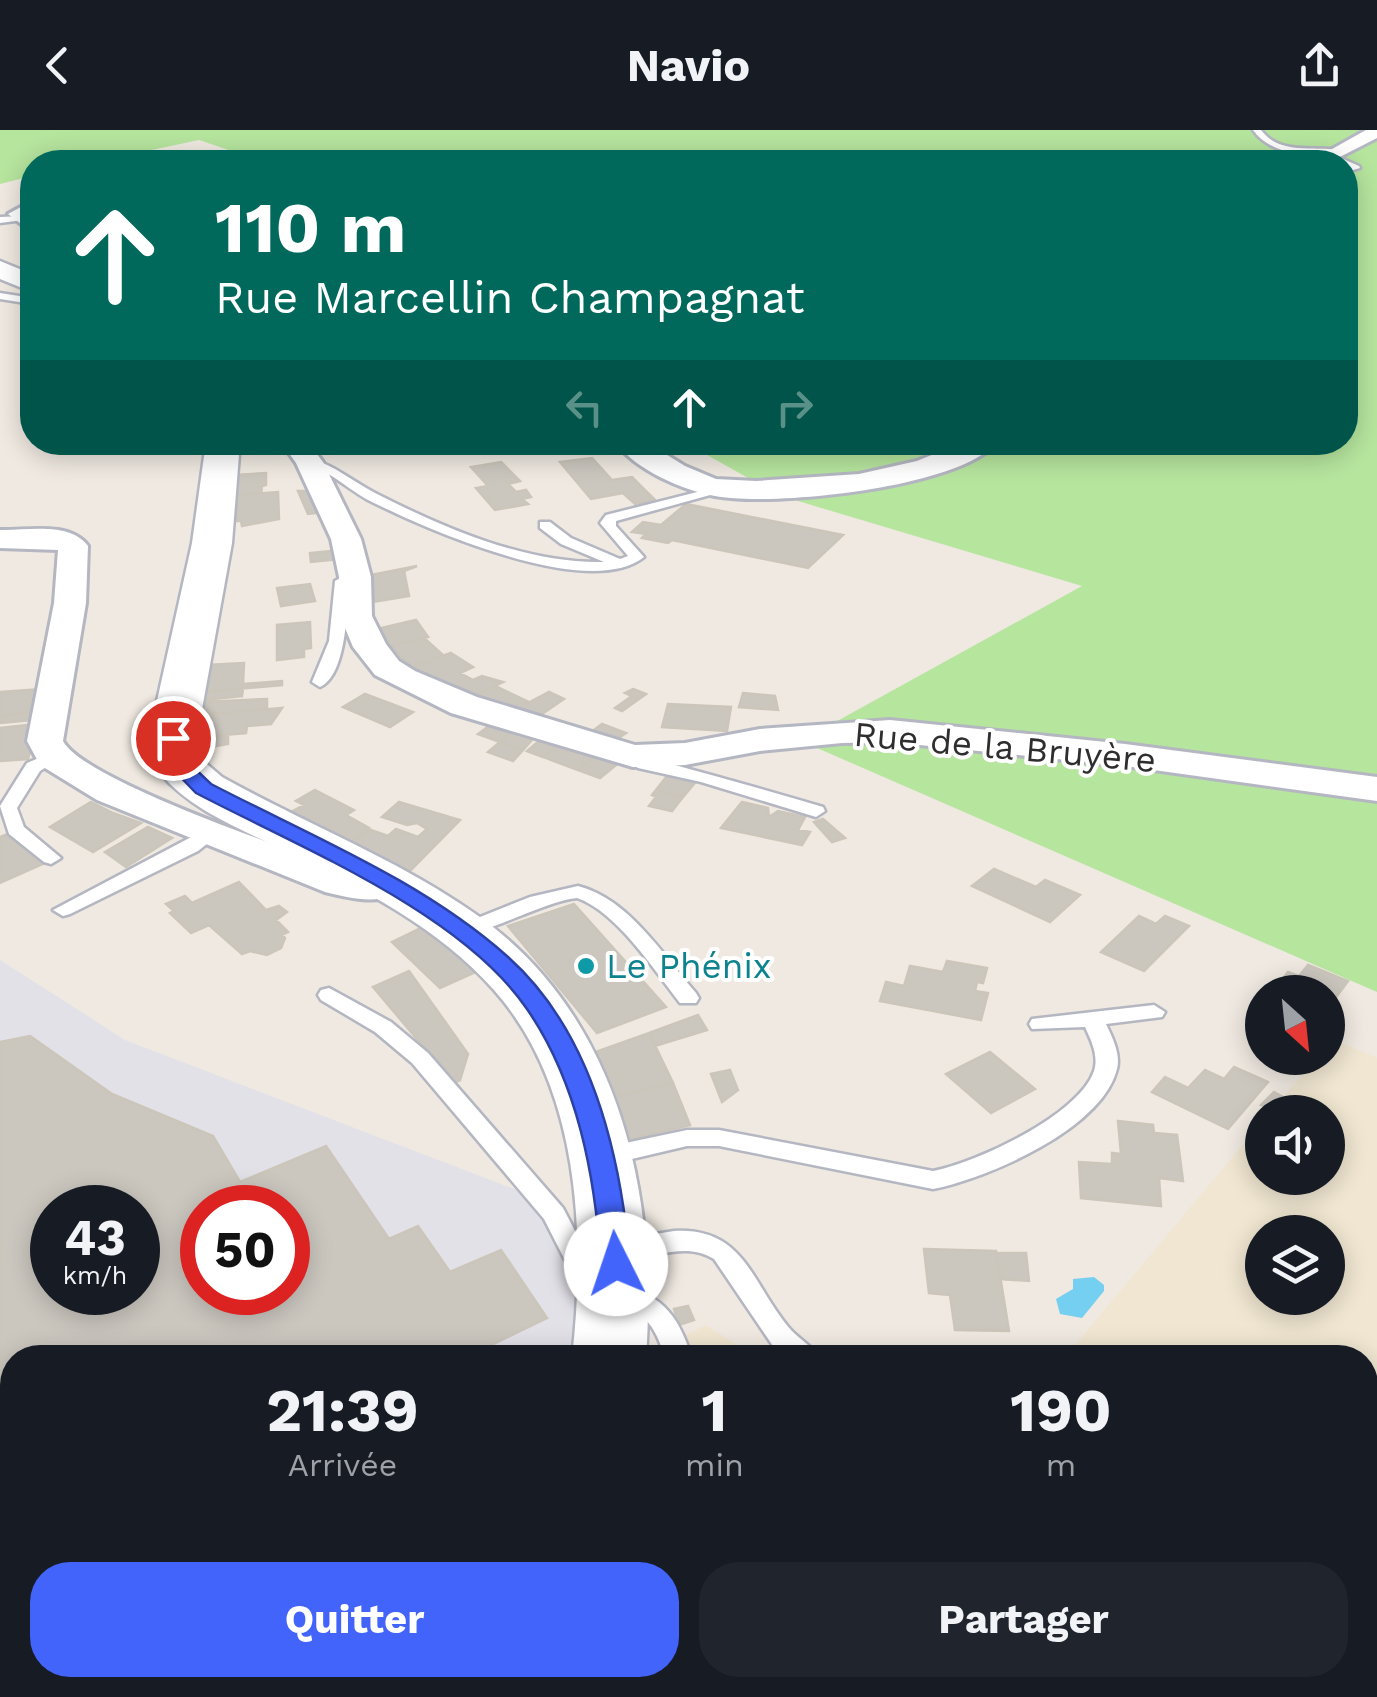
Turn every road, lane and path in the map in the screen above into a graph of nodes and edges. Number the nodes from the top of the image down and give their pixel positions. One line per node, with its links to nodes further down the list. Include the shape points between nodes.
1 (1257, 130): 3 (lane, via 1264,140)
2 (1377, 131): 4 (street)
3 (1297, 150)
4 (1344, 150)
5 (0, 270): 6 (main road)
6 (20, 287)
7 (222, 455): 24 (main road, via 173,752 204,788)
8 (313, 455): 16 (street, Rue de la Bruyère)
9 (321, 455): 15 (lane, via 466,538 562,564)
10 (649, 455): 12 (street)
11 (955, 455): 12 (street, via 854,484)
12 (725, 489): 15 (lane, via 611,518 610,528 637,557)
13 (545, 526): 15 (lane)
14 (5, 540): 19 (street, via 52,538 72,546 70,603 45,741)
15 (622, 565)
16 (354, 568): 17 (lane, via 342,574 336,641); 18 (street, Rue de la Bruyère, via 361,630 387,668 464,706)
17 (320, 682)
18 (632, 756): 20 (street, Rue de la Bruyère, via 890,732); 21 (lane, Rue de la Bruyère)
19 (53, 757): 22 (street, via 110,792); 23 (lane, via 32,767 8,808 16,830)
20 (1377, 789)
21 (816, 811)
22 (214, 831): 24 (street, via 354,887); 25 (lane)
23 (51, 858)
24 (384, 883): 26 (main road)
25 (64, 910)
26 (462, 932): 28 (lane, via 564,894 586,894 608,908); 32 (main road, via 537,1005 592,1120)
27 (329, 995): 33 (lane, via 420,1058 554,1214 577,1259)
28 (688, 998)
29 (1154, 1012): 30 (lane)
30 (1092, 1018): 31 (lane); 32 (lane, via 1108,1060 1098,1089 1058,1122 960,1177 933,1180 720,1138 687,1138)
31 (1040, 1024)
32 (600, 1158): 33 (main road)
33 (616, 1269): 34 (main road); 35 (lane, via 666,1325); 36 (lane, via 697,1239 711,1243)
34 (610, 1345)
35 (674, 1345)
36 (790, 1345)

